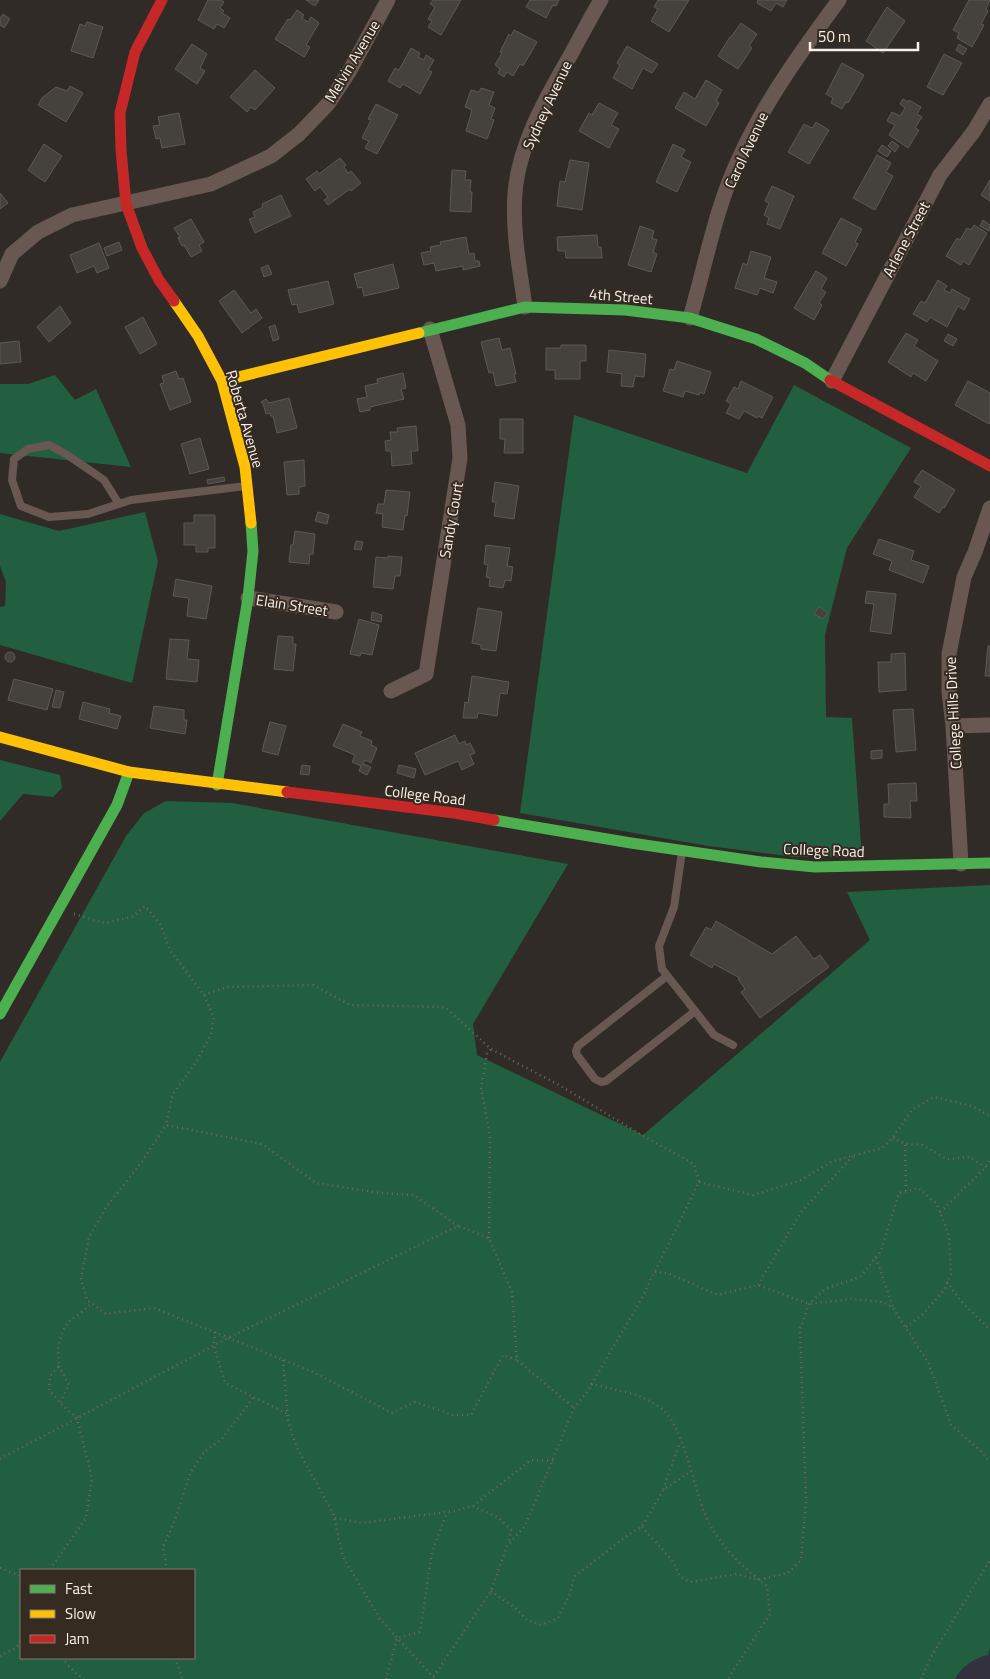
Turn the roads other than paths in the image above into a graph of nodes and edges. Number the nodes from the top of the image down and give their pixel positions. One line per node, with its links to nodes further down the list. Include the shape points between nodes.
1 (162, 0): 6 (street, Roberta Avenue, via 135,52 120,113)
2 (388, 0): 6 (street, Melvin Avenue, via 328,104 299,134 271,156 211,184)
3 (601, 0): 8 (street, Sydney Avenue, via 552,89 527,141 520,164 515,193 515,228)
4 (839, 0): 9 (street, Carol Avenue, via 785,74 740,155 718,214)
5 (990, 104): 12 (street, Arlene Street, via 940,175)
6 (126, 204): 7 (street, Melvin Avenue, via 72,215 38,232 12,254); 11 (street, Roberta Avenue, via 158,280 198,336)
7 (0, 281)
8 (525, 307): 9 (street, 4th Street, via 625,310); 10 (street, 4th Street)
9 (690, 318): 12 (street, 4th Street, via 756,339 805,363)
10 (430, 330): 11 (street, 4th Street); 19 (street, Sandy Court, via 458,425 460,458 426,674)
11 (222, 381): 14 (street, Roberta Avenue)
12 (832, 381): 13 (street, 4th Street)
13 (990, 466)
14 (248, 486): 15 (lane); 17 (street, Roberta Avenue, via 253,551)
15 (119, 504): 15 (lane, via 88,514 49,517 21,506 12,480 14,459 28,449 49,445 104,480)
16 (990, 508): 21 (street, College Hills Drive, via 964,577 949,654)
17 (248, 598): 18 (street, Elain Street); 24 (street, Roberta Avenue)
18 (336, 612)
19 (392, 691)
20 (990, 725): 21 (street)
21 (953, 726): 27 (street, College Hills Drive)
22 (0, 738): 23 (street, College Road)
23 (128, 772): 24 (street, College Road); 30 (street, via 117,805)
24 (218, 785): 25 (street, College Road, via 454,813)
25 (682, 850): 27 (street, College Road, via 815,867); 28 (lane, via 674,907 659,946 662,969)
26 (990, 863): 27 (street, College Road)
27 (961, 864)
28 (667, 976): 29 (lane); 29 (lane, via 578,1046 576,1055 601,1082)
29 (694, 1012): 31 (lane, via 714,1035)
30 (0, 1014)
31 (733, 1045)

